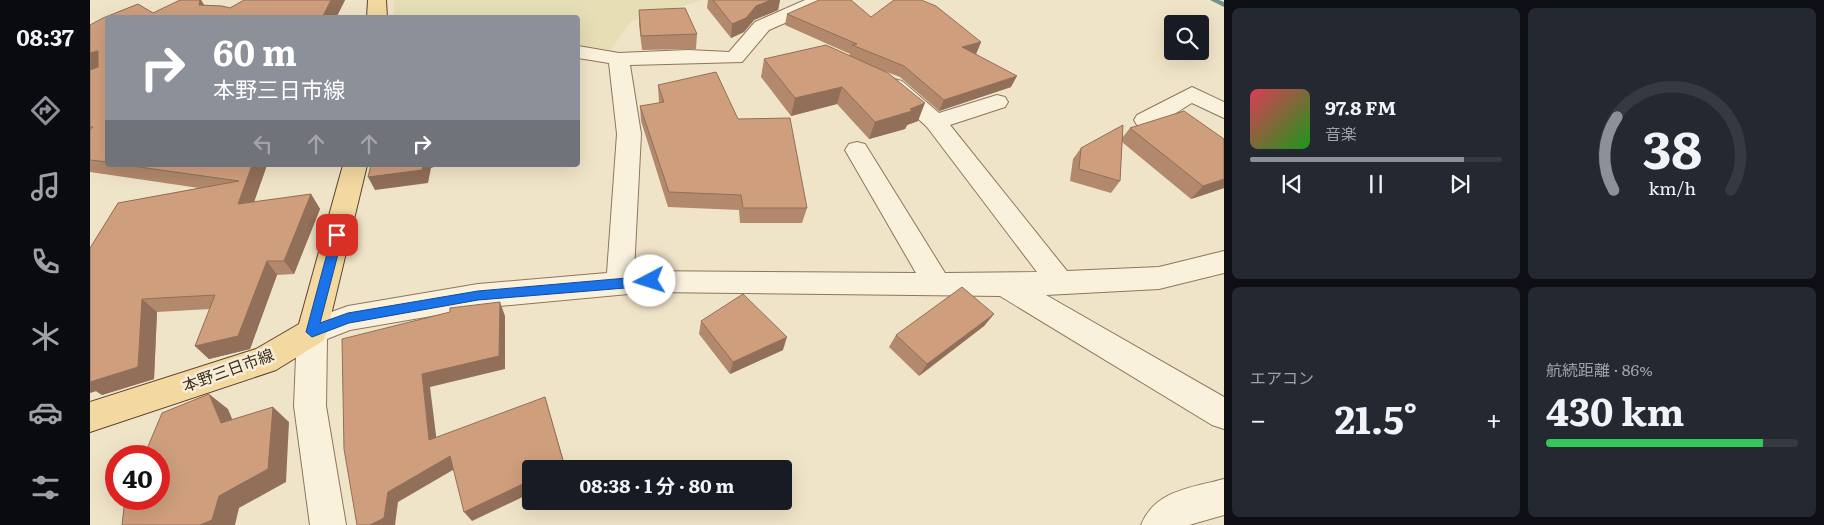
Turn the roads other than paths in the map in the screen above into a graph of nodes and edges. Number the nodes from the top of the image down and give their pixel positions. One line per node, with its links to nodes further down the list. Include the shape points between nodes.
1 (376, 0): 3 (main road)
2 (821, 0): 5 (street, via 762,26 735,58)
3 (377, 15)
4 (580, 52): 5 (street)
5 (619, 59): 15 (street, via 629,134)
6 (876, 77): 10 (street, via 898,89)
7 (997, 102): 10 (street)
8 (1224, 111): 9 (street, via 1192,94)
9 (1146, 120)
10 (936, 122): 14 (street)
11 (857, 150): 16 (street)
12 (354, 167): 18 (main road)
13 (1224, 262): 14 (street, via 1159,278)
14 (1060, 282): 17 (street)
15 (620, 283): 16 (street); 18 (street, via 478,296 348,318)
16 (937, 284): 17 (street)
17 (1005, 285): 19 (street)
18 (312, 332): 20 (main road, 本野三日市線, via 265,360); 22 (street, via 310,406)
19 (1224, 414)
20 (90, 417)
21 (1224, 497): 23 (street, via 1172,512)
22 (328, 525)
23 (1159, 525)

